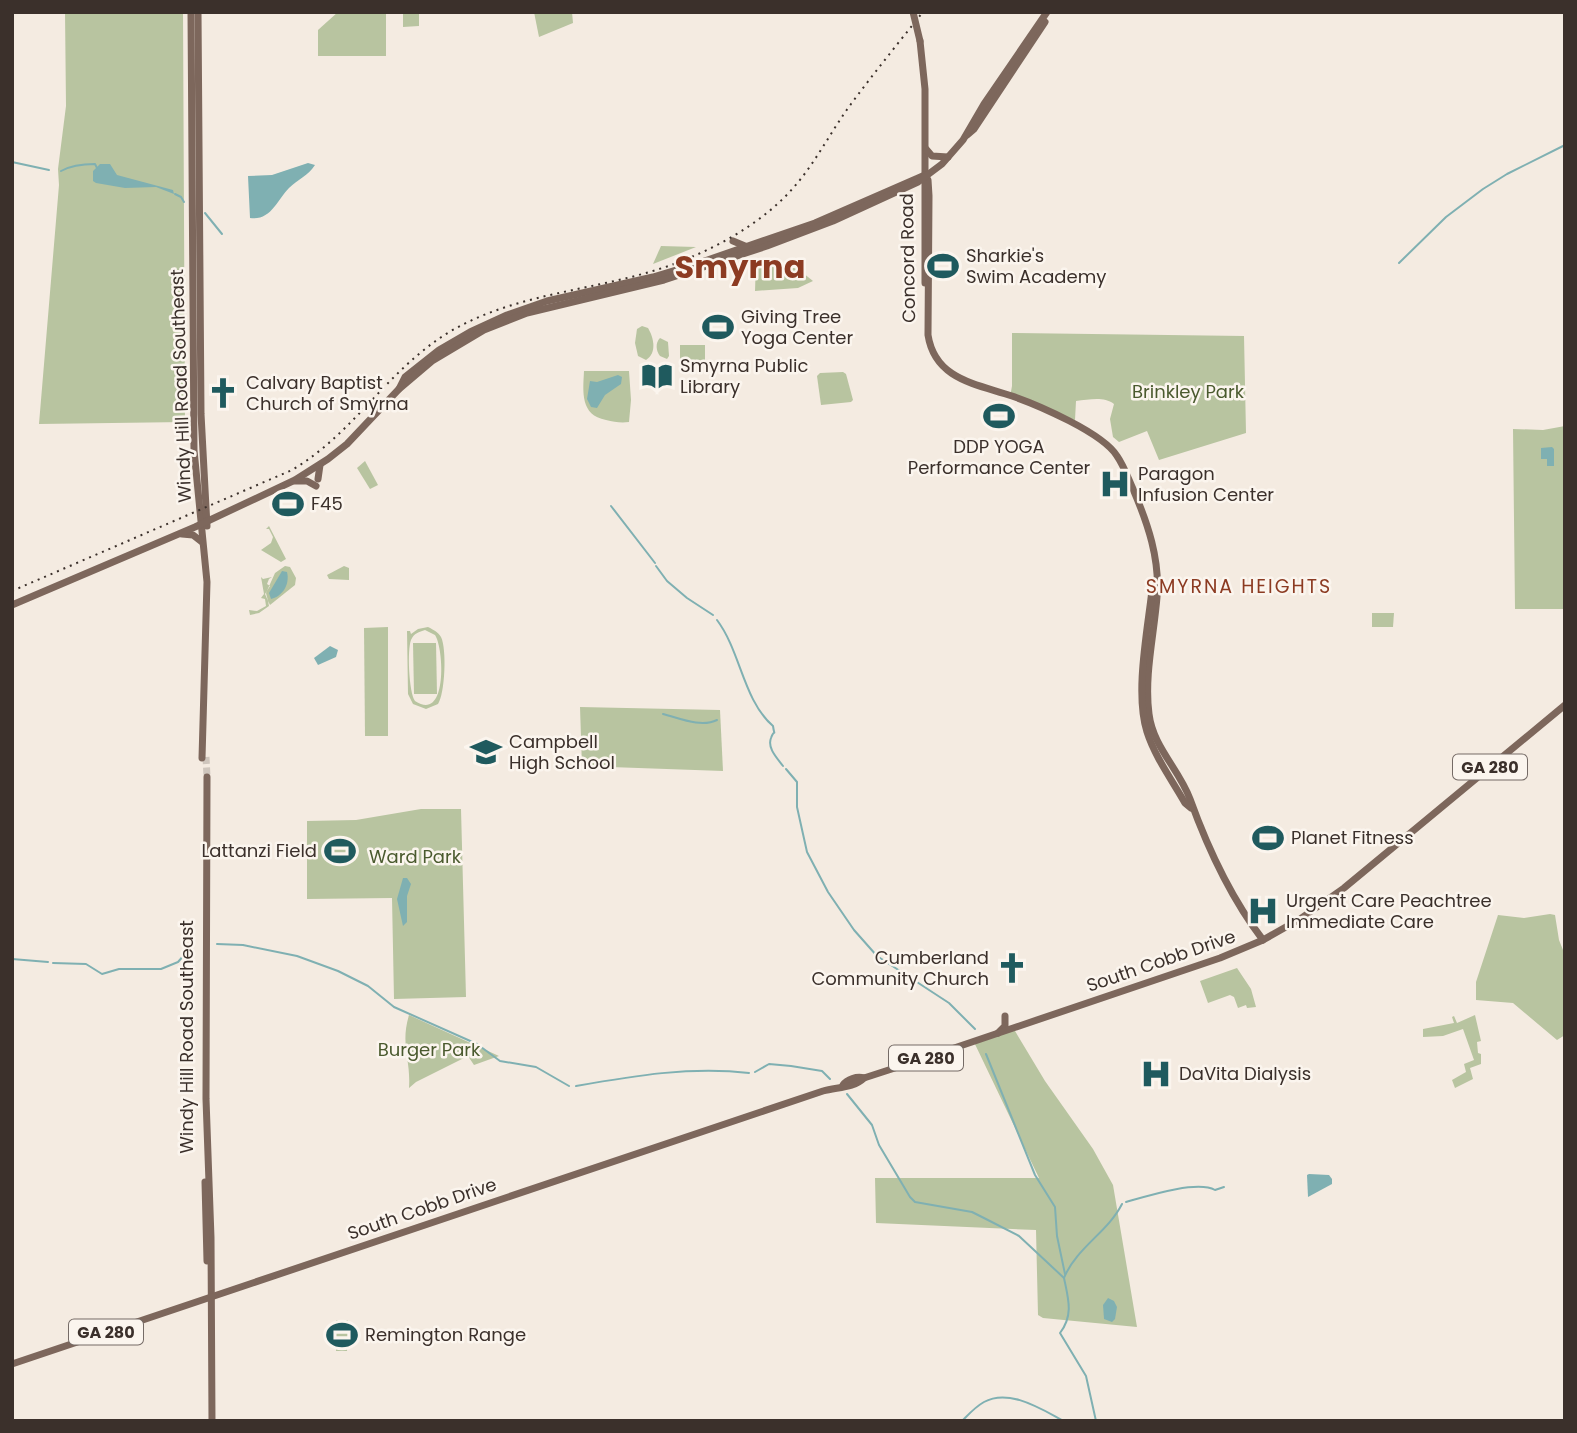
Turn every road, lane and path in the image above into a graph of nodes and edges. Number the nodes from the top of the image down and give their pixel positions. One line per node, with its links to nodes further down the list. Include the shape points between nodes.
1 (191, 12): 23 (main road, Windy Hill Road Southeast, via 194,435)
2 (198, 12): 21 (main road, Windy Hill Road Southeast)
3 (913, 12): 8 (main road, bridge, via 924,74)
4 (1049, 12): 5 (main road); 6 (main road)
5 (1010, 64): 6 (main road, via 1013,68); 7 (main road)
6 (1004, 84): 7 (main road)
7 (967, 135): 9 (main road)
8 (925, 148): 9 (main road, via 932,156); 10 (main road)
9 (949, 157): 10 (main road)
10 (925, 175): 11 (main road); 12 (main road, Concord Road); 14 (main road); 15 (main road, Concord Road, via 929,196)
11 (907, 187): 12 (main road); 18 (main road, via 730,259 507,320 445,352)
12 (924, 192): 15 (main road, Concord Road)
13 (733, 241): 14 (main road)
14 (750, 246): 17 (main road, via 662,275 507,315 450,343)
15 (927, 335): 30 (main road, via 935,355 958,379 1045,409 1104,442 1120,460 1146,522 1156,566 1148,689 1151,725 1226,885)
16 (395, 377): 17 (main road)
17 (405, 377): 18 (main road)
18 (399, 388): 19 (main road, via 353,439)
19 (320, 465): 20 (main road); 20 (main road, via 317,482)
20 (295, 480): 22 (main road)
21 (205, 507): 22 (main road); 23 (main road, Windy Hill Road Southeast)
22 (223, 513): 23 (main road)
23 (204, 523): 24 (main road); 28 (main road, Windy Hill Road Southeast)
24 (178, 534): 25 (main road); 26 (main road)
25 (202, 541)
26 (12, 605)
27 (1565, 705): 30 (main road, South Cobb Drive / GA 280, via 1344,888)
28 (204, 757)
29 (204, 777): 33 (main road, Windy Hill Road Southeast, via 202,1081 207,1278)
30 (1263, 940): 32 (main road, South Cobb Drive / GA 280)
31 (1005, 1016): 32 (main road, via 1005,1026)
32 (996, 1035): 33 (main road, South Cobb Drive / GA 280, via 860,1076)
33 (212, 1296): 34 (main road, South Cobb Drive / GA 280); 35 (main road, Windy Hill Road Southeast)
34 (12, 1364)
35 (212, 1421)

